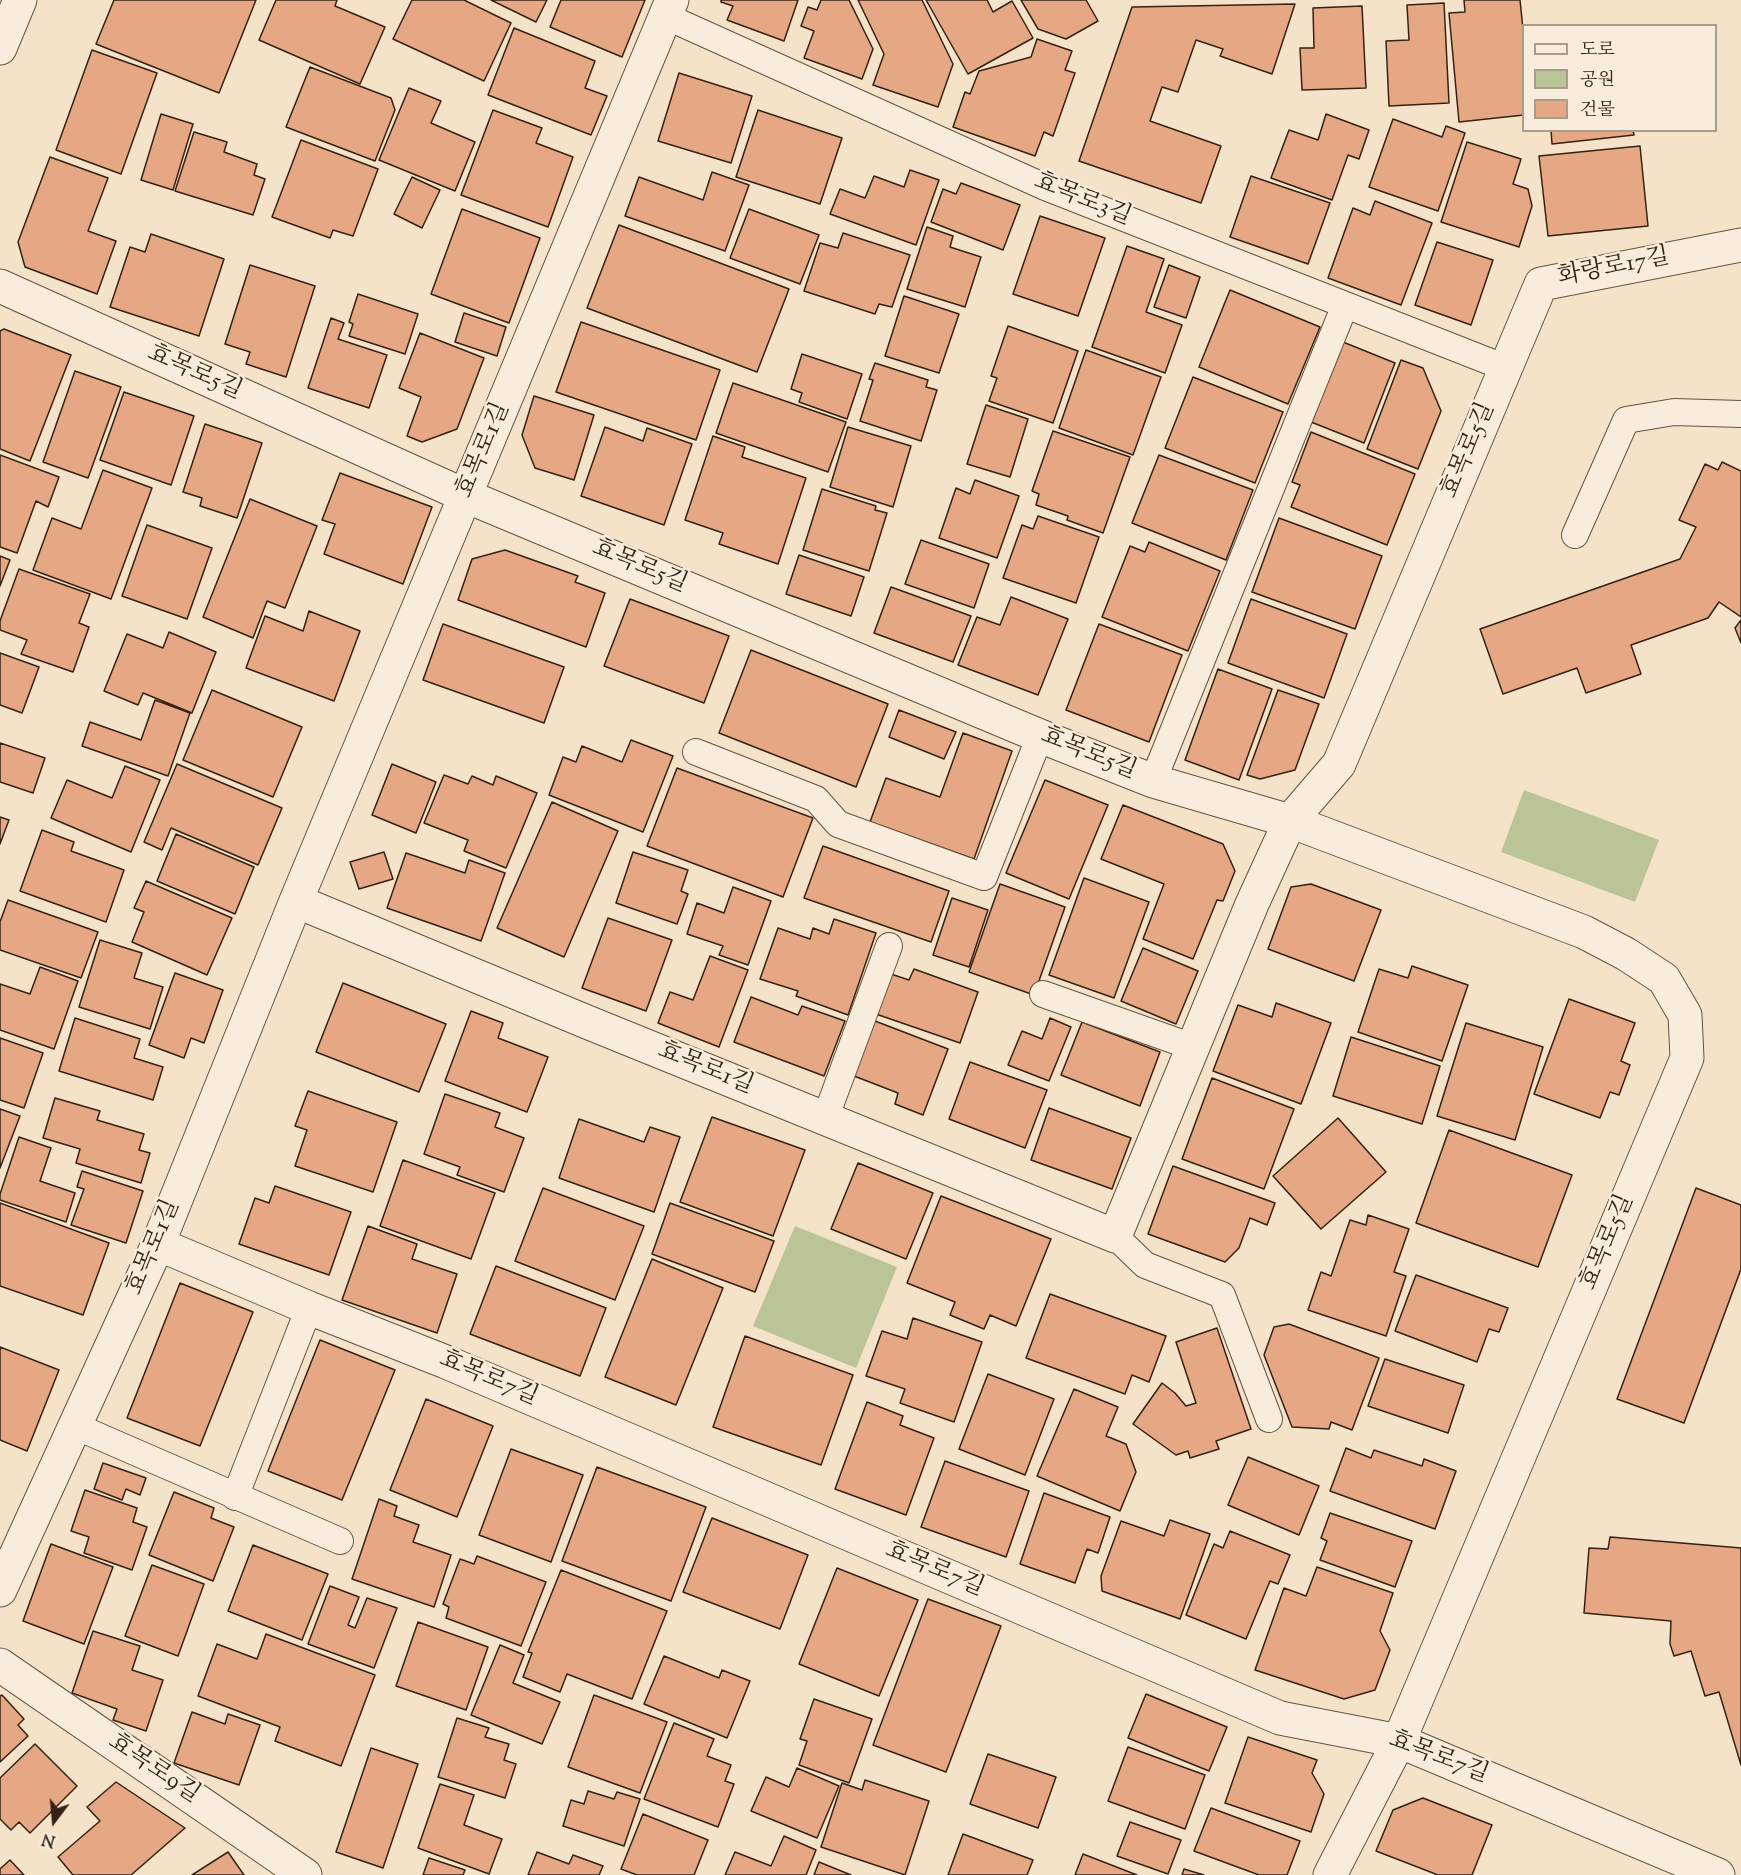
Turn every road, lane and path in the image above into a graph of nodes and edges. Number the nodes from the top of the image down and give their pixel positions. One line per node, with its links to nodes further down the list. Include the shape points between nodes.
1 (20, 0): 3 (street)
2 (669, 8): 6 (lane, 효목로3길, via 1045,187); 9 (street, 효목로1길)
3 (0, 48)
4 (1741, 245): 7 (street, 화랑로17길, via 1541,284)
5 (0, 286): 9 (street, 효목로5길)
6 (1345, 305): 7 (lane, 효목로3길); 13 (lane)
7 (1506, 368): 14 (street, 효목로5길, via 1339,764)
8 (1741, 414): 10 (lane, via 1674,412 1626,420)
9 (466, 496): 11 (street, 효목로5길); 15 (street, 효목로1길)
10 (1575, 535)
11 (1040, 736): 12 (lane, via 984,877 838,824 816,799); 13 (street, 효목로5길)
12 (696, 752)
13 (1153, 781): 14 (street, 효목로5길)
14 (1290, 821): 18 (street, 효목로5길); 29 (street, 효목로5길, via 1584,932 1664,979 1685,1015 1687,1058)
15 (296, 901): 19 (street, 효목로1길); 21 (street, 효목로1길)
16 (889, 946): 19 (lane)
17 (1043, 994): 18 (lane)
18 (1193, 1047): 20 (street, 효목로5길)
19 (825, 1119): 20 (street, 효목로1길)
20 (1115, 1236): 23 (lane, via 1145,1265 1222,1295)
21 (158, 1244): 22 (street, 효목로7길); 24 (street, 효목로1길)
22 (309, 1308): 25 (lane); 29 (street, 효목로7길, via 446,1362 1280,1718)
23 (1269, 1419)
24 (75, 1426): 25 (lane); 27 (street, 효목로1길)
25 (235, 1497): 26 (lane)
26 (340, 1541)
27 (0, 1590)
28 (0, 1665): 30 (street, 효목로9길)
29 (1399, 1740): 31 (street, 효목로5길); 32 (street, 효목로7길)
30 (305, 1875)
31 (1329, 1875)
32 (1718, 1875)

